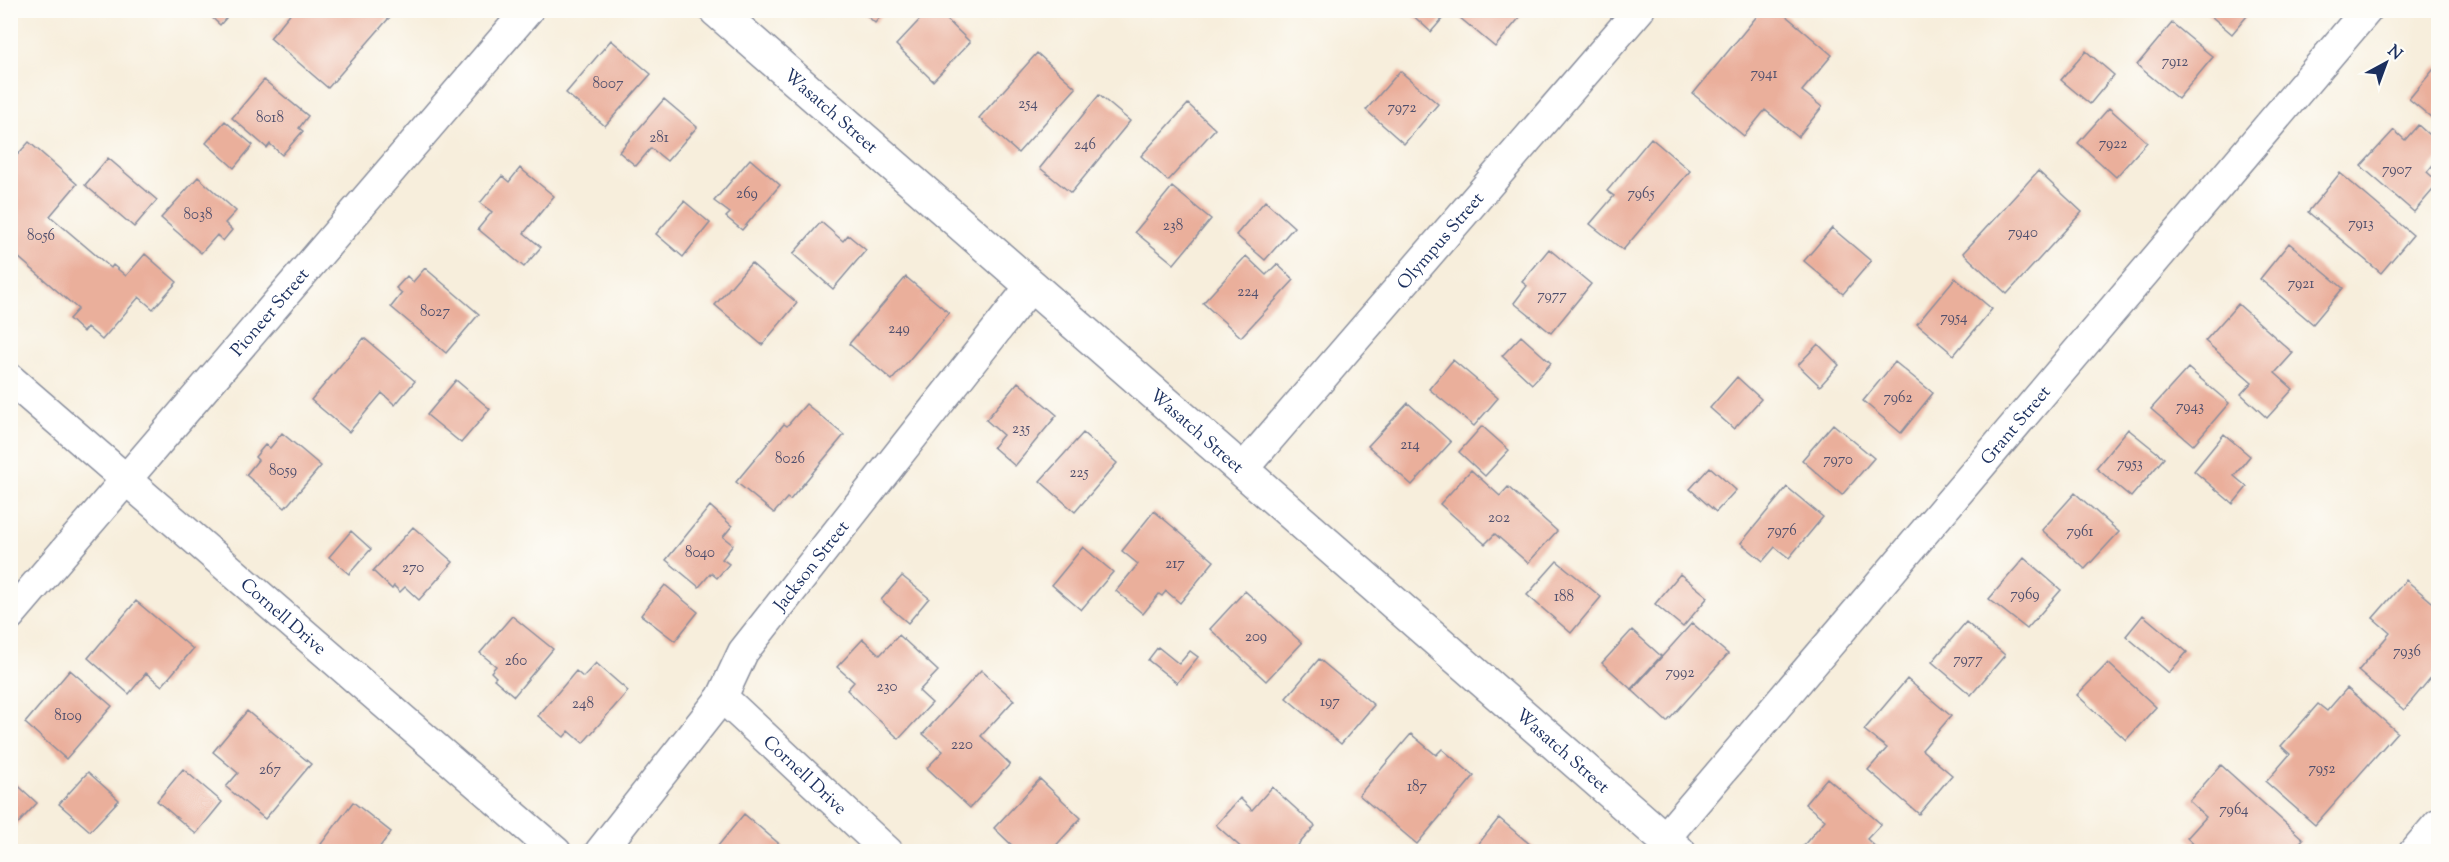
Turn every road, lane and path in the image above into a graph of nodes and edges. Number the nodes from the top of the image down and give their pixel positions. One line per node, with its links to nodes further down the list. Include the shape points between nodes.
1 (528, 10): 8 (street, Pioneer Street)
2 (716, 10): 5 (street, Wasatch Street)
3 (1639, 10): 7 (street, Olympus Street)
4 (2367, 10): 12 (street, Grant Street)
5 (1031, 286): 7 (street, Wasatch Street); 10 (street, Jackson Street, via 743,652)
6 (10, 379): 8 (street, Cornell Drive)
7 (1242, 470): 12 (street, Wasatch Street)
8 (126, 479): 9 (street, Pioneer Street); 13 (street, Cornell Drive)
9 (10, 615)
10 (722, 697): 14 (street, Jackson Street); 15 (street, Cornell Drive)
11 (2439, 824): 16 (street)
12 (1672, 845)
13 (556, 852)
14 (600, 852)
15 (888, 852)
16 (2414, 852)

